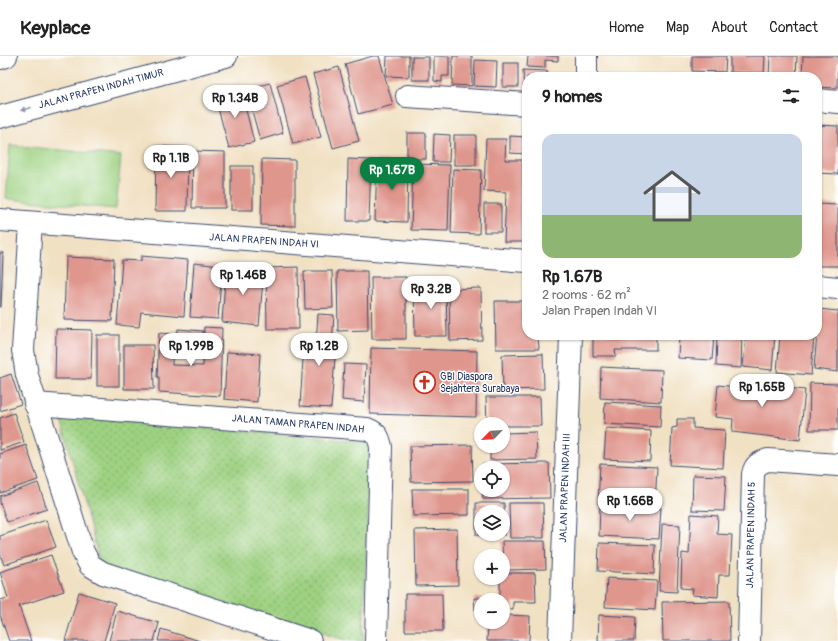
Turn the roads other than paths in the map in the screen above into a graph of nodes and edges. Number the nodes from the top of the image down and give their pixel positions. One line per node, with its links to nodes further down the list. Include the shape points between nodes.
1 (6, 56): 4 (street)
2 (226, 56): 10 (street, JALAN PRAPEN INDAH TIMUR, one-way to 10)
3 (586, 56): 5 (street)
4 (0, 58)
5 (586, 72)
6 (407, 96): 9 (street)
7 (822, 100): 8 (street)
8 (838, 102)
9 (522, 104)
10 (0, 116)
11 (0, 220): 12 (street, JALAN PRAPEN INDAH VI)
12 (31, 223): 13 (street, JALAN PRAPEN INDAH VI); 17 (street, via 23,350)
13 (522, 261)
14 (822, 286): 15 (street)
15 (838, 288)
16 (571, 340): 21 (street, JALAN PRAPEN INDAH III)
17 (35, 404): 19 (street, via 83,552 90,565 102,573); 20 (street, JALAN TAMAN PRAPEN INDAH, via 367,429 374,432 381,447)
18 (838, 465): 22 (street, JALAN PRAPEN INDAH 5, via 768,460 754,467)
19 (310, 641)
20 (376, 641)
21 (560, 641)
22 (749, 641)

